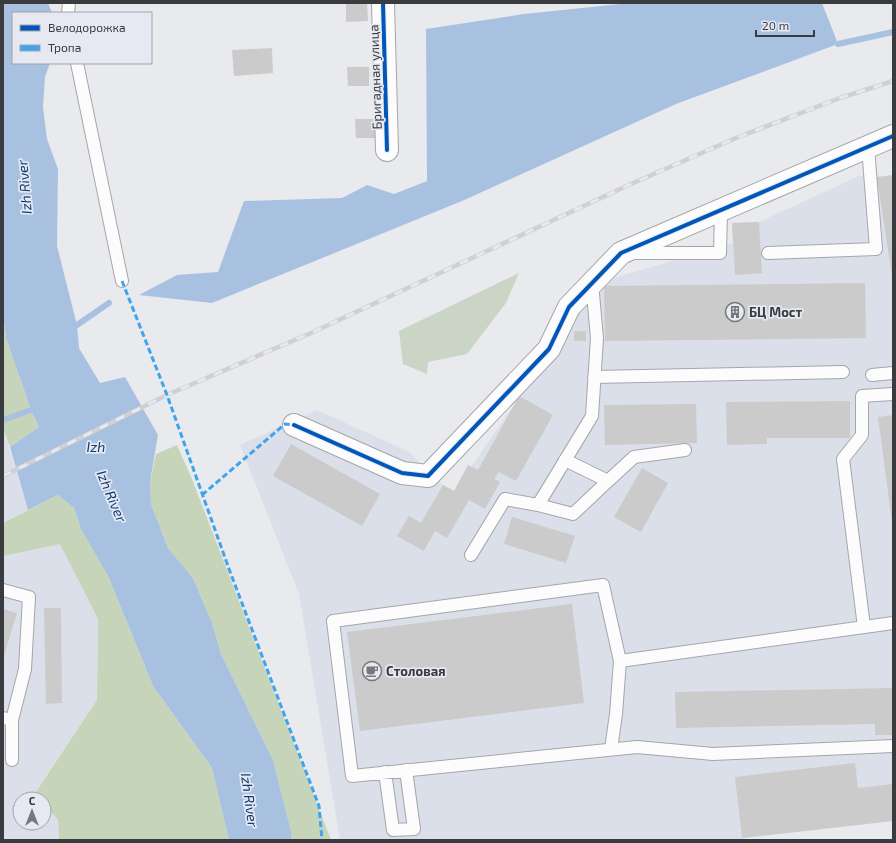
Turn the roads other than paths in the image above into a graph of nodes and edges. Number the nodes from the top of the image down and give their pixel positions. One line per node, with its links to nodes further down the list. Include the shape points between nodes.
1 (383, 3): 5 (street, Бригадная улица)
2 (77, 64): 9 (lane)
3 (893, 136): 4 (street)
4 (868, 147): 6 (street); 8 (lane, via 876,249)
5 (387, 150)
6 (720, 210): 7 (street); 7 (lane, via 720,253)
7 (621, 253): 10 (street)
8 (768, 253)
9 (122, 281)
10 (592, 283): 14 (lane, via 597,338); 16 (street, via 569,307 549,349 428,476 402,473)
11 (843, 372): 14 (lane)
12 (893, 373): 13 (lane)
13 (872, 375)
14 (594, 378): 18 (lane, via 592,416)
15 (893, 394): 24 (lane, via 862,396 862,435 843,459)
16 (294, 425)
17 (686, 450): 19 (lane, via 634,457)
18 (565, 460): 19 (lane); 20 (lane)
19 (608, 481): 20 (lane, via 573,514)
20 (538, 505): 21 (lane, via 505,500)
21 (471, 555)
22 (3, 590): 26 (lane, via 29,597 25,669)
23 (893, 623): 24 (lane)
24 (864, 627): 25 (lane)
25 (620, 661): 28 (lane); 31 (lane, via 603,585 333,621 352,776)
26 (8, 719): 29 (lane)
27 (893, 746): 28 (lane, via 714,754 637,747)
28 (611, 749): 30 (lane)
29 (12, 760)
30 (406, 770): 31 (lane); 31 (lane, via 414,828 393,830)
31 (385, 772)

